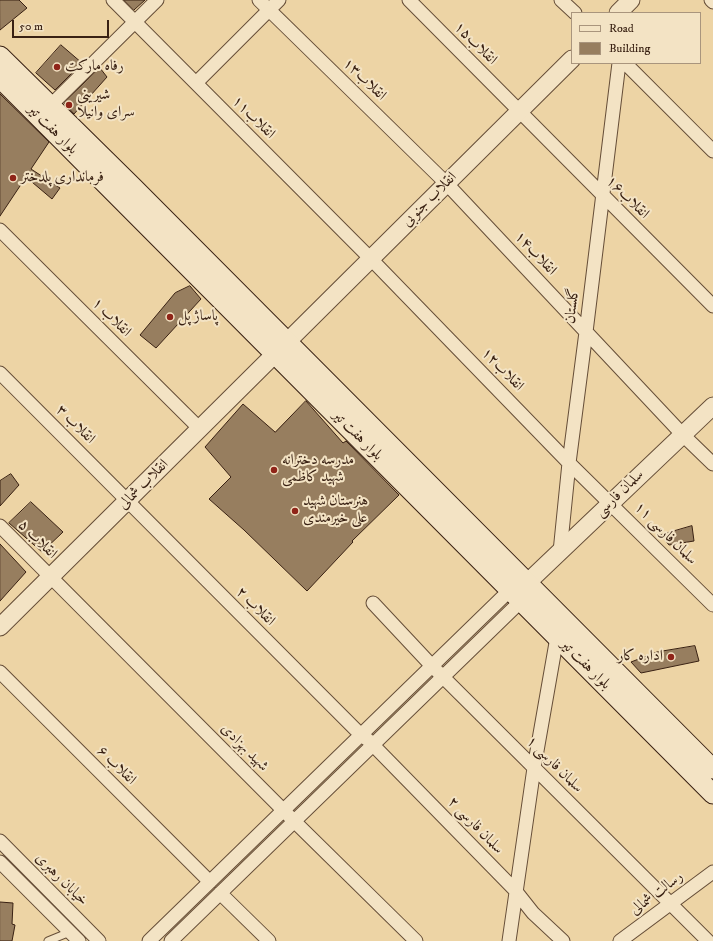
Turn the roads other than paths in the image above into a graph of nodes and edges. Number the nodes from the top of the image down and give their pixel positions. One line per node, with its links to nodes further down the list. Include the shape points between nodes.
1 (113, 0): 13 (street, انقلاب۱۱)
2 (157, 0): 13 (street)
3 (259, 0): 10 (street, انقلاب۱۳)
4 (279, 0): 10 (street)
5 (409, 0): 21 (street, انقلاب۱۵)
6 (562, 0): 11 (street)
7 (631, 0): 12 (street)
8 (711, 0): 9 (street)
9 (713, 2)
10 (269, 10): 19 (street); 23 (street, انقلاب۱۳)
11 (574, 12)
12 (619, 12)
13 (135, 22): 19 (street, انقلاب۱۱); 20 (street)
14 (0, 56): 20 (main road, بلوار هفت تیر)
15 (571, 60): 21 (street, انقلاب جنوبی)
16 (618, 64): 24 (street, گلستان)
17 (627, 64): 22 (street)
18 (0, 78): 29 (main road, بلوار هفت تیر)
19 (196, 83): 26 (street, انقلاب۱۱)
20 (50, 106): 29 (main road, بلوار هفت تیر, via 133,187)
21 (519, 111): 23 (street, انقلاب جنوبی); 24 (street, انقلاب۱۶)
22 (713, 151)
23 (447, 184): 26 (street, انقلاب جنوبی); 28 (street, انقلاب۱۴)
24 (603, 195): 27 (street, انقلاب۱۶); 28 (street, گلستان)
25 (0, 230): 32 (street, انقلاب ۱)
26 (371, 259): 29 (street, انقلاب جنوبی); 34 (street, انقلاب۱۲)
27 (713, 306)
28 (586, 332): 33 (street, انقلاب۱۴); 34 (street, گلستان)
29 (281, 348): 32 (street, انقلاب شمالی); 41 (main road, بلوار هفت تیر)
30 (0, 373): 36 (street, انقلاب ۳)
31 (713, 406): 33 (street, سلمان فارسی)
32 (200, 429): 36 (street, انقلاب شمالی)
33 (683, 435): 35 (street, انقلاب۱۴); 37 (street, سلمان فارسی)
34 (569, 462): 37 (street, انقلاب۱۲); 39 (street, گلستان)
35 (713, 464)
36 (127, 501): 40 (street, انقلاب شمالی); 49 (street, انقلاب ۲)
37 (610, 503): 39 (street, سلمان فارسی); 43 (street, سلمان فارسی ۱۱)
38 (0, 526): 40 (street, انقلاب ۵)
39 (560, 552): 41 (street, سلمان فارسی)
40 (51, 577): 44 (street, انقلاب شمالی); 54 (street, شهید بهزادی)
41 (520, 591): 45 (main road, بلوار هفت تیر); 46 (street); 48 (street); 52 (main road, بلوار هفت تیر)
42 (373, 603): 46 (street, سلمان فارسی ۱)
43 (713, 605)
44 (0, 627)
45 (557, 637): 51 (street); 53 (main road, بلوار هفت تیر)
46 (432, 666): 48 (street, سلمان فارسی ۱); 49 (street)
47 (0, 672): 59 (street, انقلاب ۶)
48 (443, 677): 50 (street); 51 (street, سلمان فارسی ۱)
49 (361, 735): 50 (street, سلمان فارسی ۲); 54 (street)
50 (373, 745): 55 (street); 60 (street, سلمان فارسی ۲)
51 (534, 768): 60 (street); 62 (street, سلمان فارسی ۱)
52 (713, 769)
53 (713, 794)
54 (283, 810): 55 (street, شهید بهزادی); 59 (street)
55 (294, 822): 61 (street); 69 (street, شهید بهزادی)
56 (0, 841): 65 (street, خیابان رهبری)
57 (0, 862): 63 (street, خیابان رهبری)
58 (713, 872): 62 (street, رسالت شمالی)
59 (210, 882): 66 (street)
60 (517, 892): 70 (street); 71 (street, سلمان فارسی ۲, via 533,913)
61 (220, 893): 67 (street); 68 (street)
62 (670, 904): 72 (street, رسالت شمالی); 73 (street, سلمان فارسی ۱)
63 (74, 937): 64 (lane)
64 (48, 941)
65 (99, 941)
66 (149, 941)
67 (171, 941)
68 (268, 941)
69 (416, 941)
70 (509, 941)
71 (563, 941)
72 (620, 941)
73 (708, 941)

